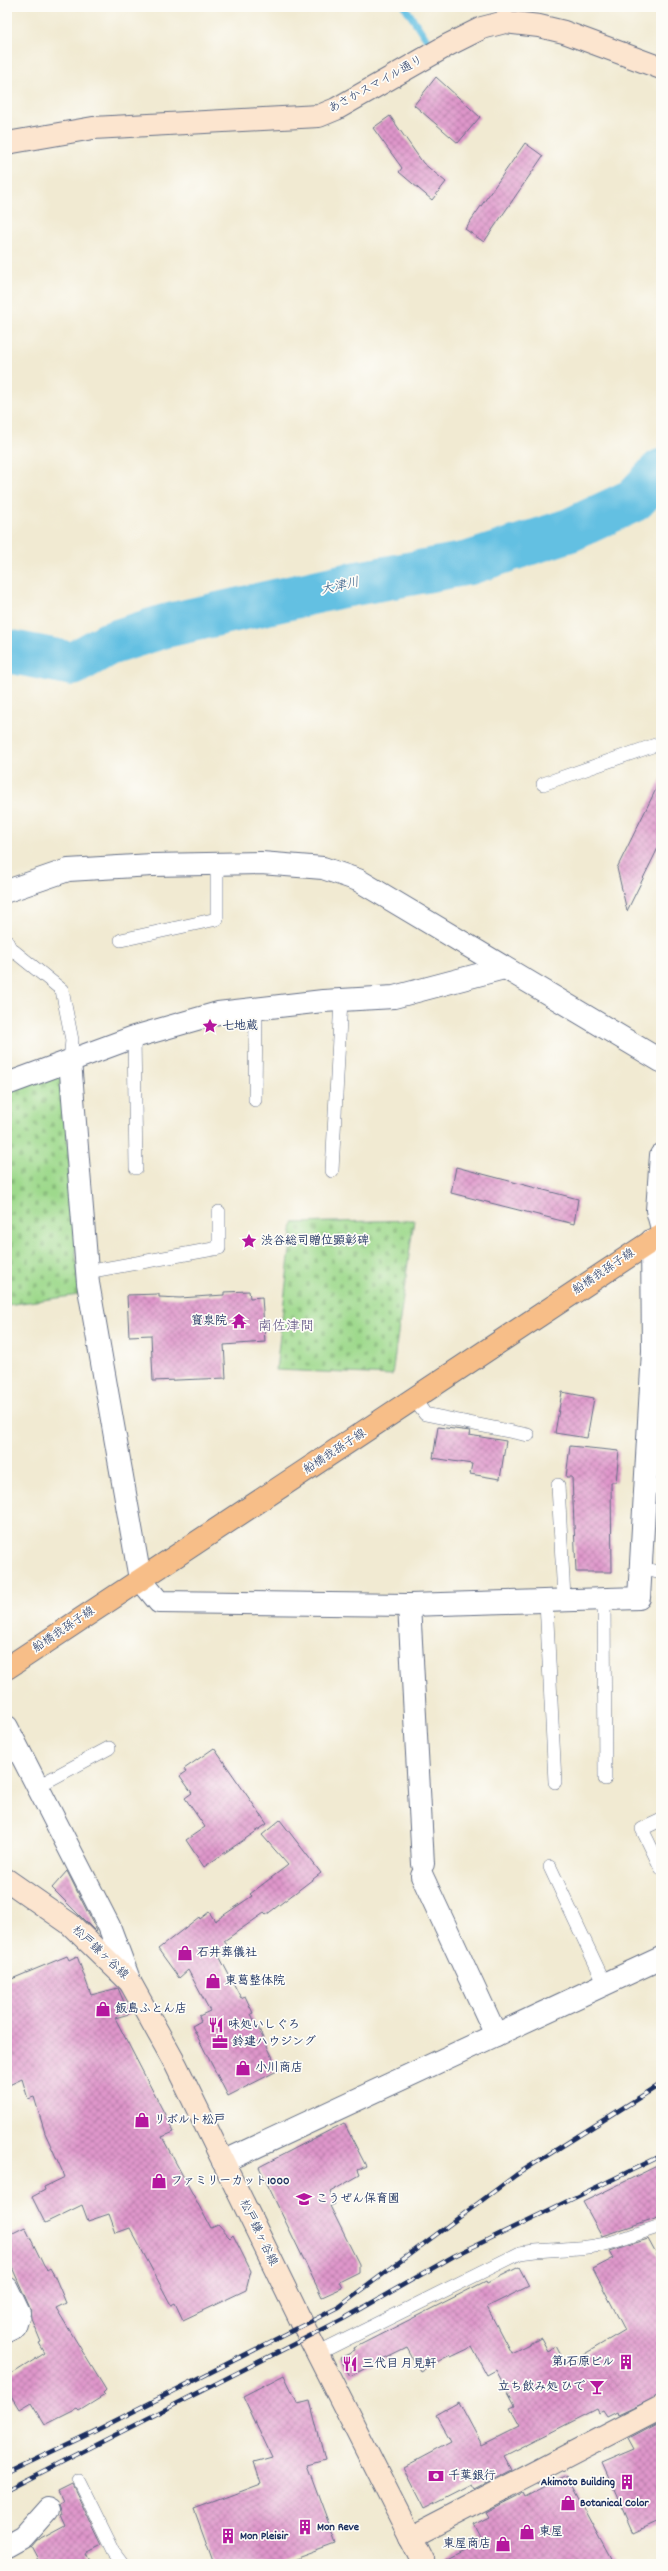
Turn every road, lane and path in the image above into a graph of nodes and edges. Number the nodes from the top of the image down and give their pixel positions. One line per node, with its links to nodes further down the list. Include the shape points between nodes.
1 (661, 68): 2 (street, あさかスマイル通り, via 564,32 505,22 482,28 448,45 319,116 93,128)
2 (7, 143)
3 (661, 743): 4 (lane)
4 (543, 784)
5 (217, 864): 6 (street, via 68,870); 7 (lane, via 217,919); 9 (street, via 261,862 323,868 358,880)
6 (7, 891)
7 (121, 940)
8 (7, 942): 14 (lane, via 10,948 62,990 72,1040)
9 (504, 968): 10 (street, via 394,997); 13 (street)
10 (341, 1000): 11 (street); 19 (lane)
11 (256, 1009): 12 (street, via 218,1013); 16 (lane)
12 (134, 1037): 14 (street); 18 (lane)
13 (658, 1053)
14 (70, 1061): 15 (street); 22 (street)
15 (7, 1084)
16 (255, 1100)
17 (661, 1155): 21 (street)
18 (136, 1168)
19 (332, 1171)
20 (219, 1212): 22 (lane, via 219,1248)
21 (658, 1233): 23 (street); 24 (main road, 船橋我孫子線)
22 (87, 1272): 30 (street)
23 (657, 1352): 25 (street)
24 (414, 1399): 26 (lane, via 425,1414); 30 (main road, 船橋我孫子線)
25 (656, 1408): 27 (street)
26 (528, 1435)
27 (655, 1443): 29 (street)
28 (558, 1485): 32 (lane)
29 (652, 1570): 31 (street, via 639,1598)
30 (140, 1580): 33 (street, via 159,1602); 34 (main road, 船橋我孫子線)
31 (604, 1597): 32 (street); 37 (lane)
32 (555, 1600): 33 (street); 38 (lane)
33 (409, 1605): 47 (street, via 423,1870)
34 (7, 1668)
35 (7, 1727): 39 (street)
36 (109, 1748): 39 (lane)
37 (605, 1779)
38 (555, 1782)
39 (38, 1786): 45 (street, via 109,1926)
40 (661, 1820): 42 (lane, via 642,1829)
41 (550, 1867): 46 (lane)
42 (661, 1868)
43 (7, 1880): 45 (street, 松戸鎌ヶ谷線, via 70,1924)
44 (661, 1958): 46 (street)
45 (130, 1982): 48 (street, 松戸鎌ヶ谷線, via 176,2065)
46 (606, 1984): 47 (street)
47 (496, 2035): 48 (street)
48 (223, 2162): 52 (street, 松戸鎌ヶ谷線)
49 (661, 2226): 52 (lane, via 588,2248 552,2248 520,2253)
50 (7, 2288): 51 (street, via 19,2313 15,2327)
51 (7, 2331)
52 (317, 2354): 56 (street, 松戸鎌ヶ谷線)
53 (661, 2407): 56 (street)
54 (78, 2481): 58 (lane, via 114,2552)
55 (48, 2509): 57 (street, via 23,2537)
56 (410, 2537): 59 (street, 松戸鎌ヶ谷線)
57 (7, 2546)
58 (123, 2564)
59 (424, 2564)

